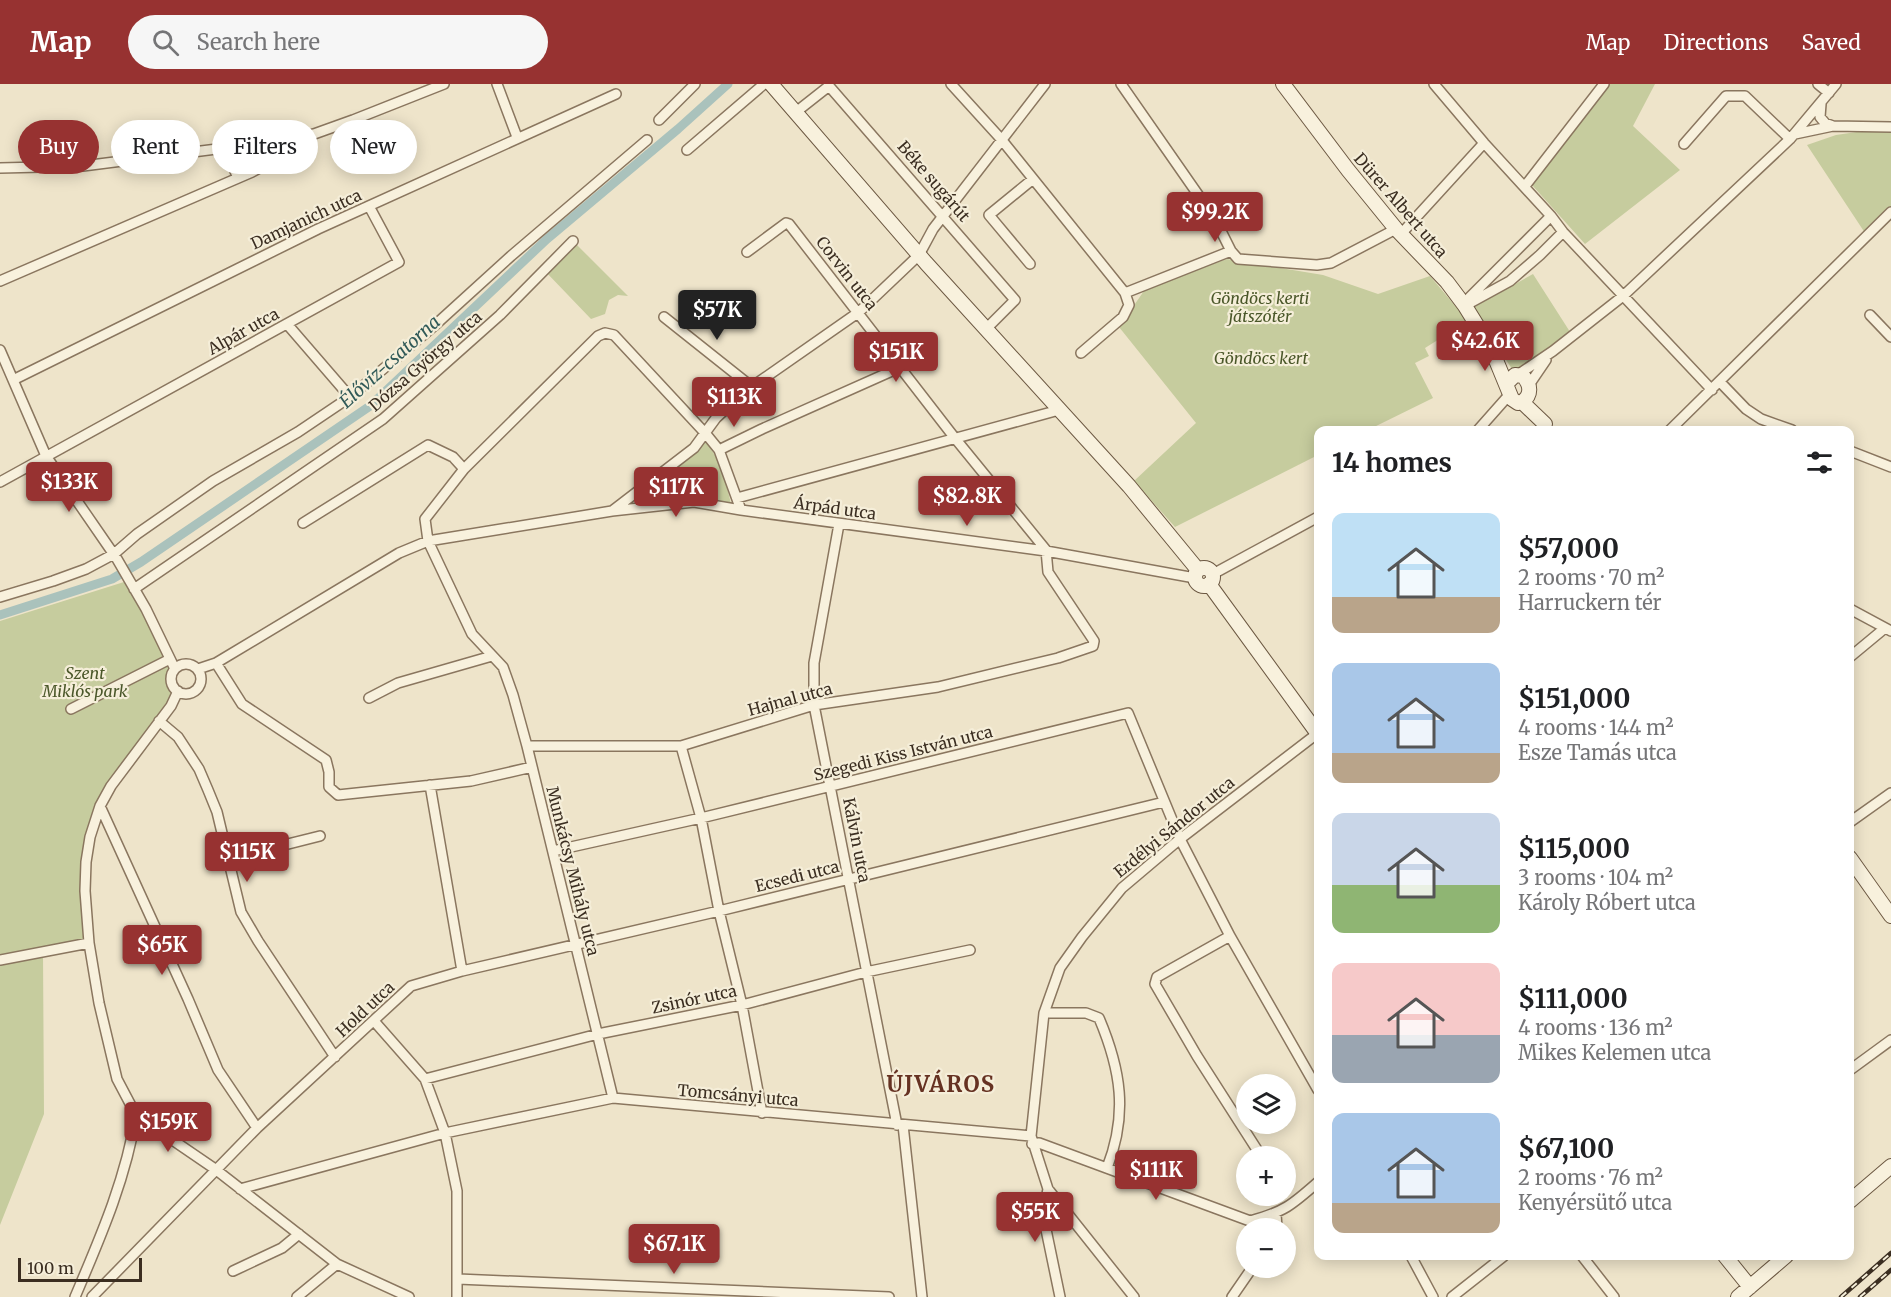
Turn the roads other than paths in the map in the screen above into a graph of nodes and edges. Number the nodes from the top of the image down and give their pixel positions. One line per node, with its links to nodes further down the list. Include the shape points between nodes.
1 (444, 84): 22 (street)
2 (497, 84): 24 (street)
3 (695, 84): 19 (street)
4 (764, 84): 30 (street)
5 (771, 84): 18 (street)
6 (951, 84): 25 (street)
7 (1045, 84): 25 (street)
8 (1121, 84): 44 (street, via 1215,219)
9 (1283, 84): 41 (street, Dürer Albert utca)
10 (1434, 84): 27 (street)
11 (1605, 84): 36 (street)
12 (1818, 84): 15 (street)
13 (1836, 84): 15 (street)
14 (830, 85): 18 (street, Béke sugárút); 39 (street, Béke sugárút)
15 (1829, 93): 17 (street)
16 (616, 94): 24 (street, Damjanich utca)
17 (1821, 104): 20 (street, via 1820,117); 23 (street)
18 (796, 112): 46 (street)
19 (659, 120)
20 (1833, 126): 21 (street); 23 (street)
21 (1891, 127)
22 (318, 132)
23 (1793, 136): 28 (street, via 1745,96 1726,96); 50 (street)
24 (517, 137): 37 (street, Damjanich utca)
25 (1001, 139): 35 (street); 39 (street)
26 (647, 141): 67 (street, Dózsa György utca)
27 (1484, 143): 36 (street); 41 (street)
28 (1684, 144)
29 (212, 150): 31 (street, via 83,166)
30 (687, 150)
31 (0, 168)
32 (236, 174): 34 (street)
33 (246, 174): 34 (street)
34 (238, 178): 48 (street)
35 (1033, 178): 47 (street, via 989,215); 49 (street)
36 (1525, 186): 40 (street)
37 (369, 206): 55 (street, Alpár utca, via 399,262); 62 (street, Damjanich utca)
38 (1891, 212): 63 (street)
39 (942, 216): 46 (street); 56 (street, Béke sugárút, via 1015,300)
40 (1551, 216): 42 (street); 51 (street, via 1469,298)
41 (1399, 231): 44 (street, via 1331,263 1317,265 1238,259); 51 (street, Dürer Albert utca)
42 (1563, 232): 50 (street); 51 (street, via 1510,281)
43 (573, 241): 94 (street, Dózsa György utca, via 500,315 383,419)
44 (1231, 251): 49 (street)
45 (747, 252): 52 (street, Corvin utca, via 789,224)
46 (919, 255): 52 (street); 56 (street)
47 (1030, 264)
48 (0, 281)
49 (1125, 293): 60 (street, via 1129,305 1122,316)
50 (1623, 296): 59 (street); 66 (street)
51 (1466, 306): 65 (street, Dürer Albert utca)
52 (860, 312): 61 (street, Corvin utca); 64 (street)
53 (1870, 315): 57 (street)
54 (664, 317): 64 (street)
55 (287, 324): 67 (street, Dózsa György utca); 77 (street, Alpár utca)
56 (986, 329): 68 (street)
57 (1891, 337)
58 (0, 350): 62 (street)
59 (1553, 351): 65 (street); 65 (street)
60 (1081, 352)
61 (901, 368): 74 (street, Corvin utca); 75 (street)
62 (13, 380): 77 (street)
63 (1720, 382): 66 (street); 72 (street, via 1746,409)
64 (752, 387): 73 (street, via 716,418)
65 (1518, 389): 69 (street); 70 (street)
66 (1712, 390): 71 (street)
67 (350, 397): 91 (street, Dózsa György utca, via 213,481 137,534)
68 (1059, 410): 74 (street); 92 (street, via 1129,486)
69 (1483, 426)
70 (1546, 426)
71 (1674, 426)
72 (1781, 426)
73 (705, 434): 75 (street); 79 (street, via 617,339 605,333); 81 (street, via 694,448)
74 (954, 437): 82 (street); 90 (street, Corvin utca)
75 (719, 450): 82 (street)
76 (1854, 453): 78 (street)
77 (46, 456): 80 (street, Alpár utca); 91 (street)
78 (1891, 467)
79 (464, 469): 87 (street, via 453,457 428,445); 89 (street, via 425,519)
80 (0, 482)
81 (633, 495): 83 (street); 85 (street)
82 (737, 498): 84 (street)
83 (638, 508): 84 (street, Árpád utca, via 694,502); 85 (street, Árpád utca)
84 (741, 510): 88 (street, Árpád utca)
85 (612, 511): 89 (street, Árpád utca)
86 (1314, 519): 93 (street)
87 (303, 523)
88 (839, 524): 90 (street, Árpád utca); 106 (street, Kálvin utca, via 814,663)
89 (428, 541): 99 (street, Munkácsy Mihály utca, via 472,634); 101 (street, Árpád utca, via 399,553)
90 (1046, 551): 92 (street, Árpád utca); 106 (street, Hajnal utca, via 1048,572 1094,641 1093,646 938,687)
91 (115, 557): 94 (street); 95 (street, Dózsa György utca)
92 (1194, 573): 93 (street, via 1207,568)
93 (1211, 579): 109 (street)
94 (133, 587): 100 (street)
95 (0, 597)
96 (1854, 611): 97 (street)
97 (1888, 629): 98 (street)
98 (1854, 654)
99 (492, 656): 105 (street, via 398,683); 111 (street, Munkácsy Mihály utca, via 502,668 513,695)
100 (170, 659): 102 (street); 107 (street)
101 (216, 663): 103 (street, Árpád utca); 114 (street, via 242,704 326,760 329,787 338,795)
102 (175, 669): 103 (street, via 184,664); 104 (street, via 171,678)
103 (198, 669): 104 (street, via 201,679 197,688 188,694)
104 (178, 692): 108 (street)
105 (369, 698)
106 (814, 705): 112 (street, Hajnal utca); 115 (street, Kálvin utca)
107 (71, 709)
108 (159, 721): 118 (street); 124 (street, via 178,736 199,769 218,812)
109 (1314, 727)
110 (1314, 736): 122 (street, Erdélyi Sándor utca)
111 (527, 746): 112 (street, Hajnal utca); 113 (street, Munkácsy Mihály utca)
112 (681, 746): 119 (street)
113 (532, 767): 114 (street, via 471,781); 123 (street, Munkácsy Mihály utca)
114 (430, 785): 134 (street)
115 (831, 785): 117 (street, Szegedi Kiss István utca, via 1128,713); 119 (street, Szegedi Kiss István utca); 126 (street, Kálvin utca)
116 (1891, 793): 120 (street)
117 (1164, 802): 122 (street, Szegedi Kiss István utca); 126 (street, Ecsedi utca)
118 (100, 806): 130 (street, via 86,861); 149 (street, via 218,1070)
119 (701, 818): 123 (street, Szegedi Kiss István utca); 127 (street)
120 (1854, 819)
121 (320, 836): 124 (street)
122 (1180, 839): 129 (street, Szegedi Kiss István utca); 137 (street, Erdélyi Sándor utca, via 1122,888 1082,937 1060,968)
123 (553, 851): 131 (street, Munkácsy Mihály utca)
124 (228, 859): 141 (street, via 241,912)
125 (1854, 864): 128 (street)
126 (849, 879): 127 (street, Ecsedi utca); 135 (street, Kálvin utca)
127 (719, 911): 131 (street, Ecsedi utca); 136 (street)
128 (1891, 916)
129 (1230, 936): 144 (street, Szegedi Kiss István utca); 152 (street, via 1157,977 1155,984)
130 (89, 944): 133 (street); 147 (street, via 117,1079)
131 (576, 945): 134 (street, Hold utca); 139 (street, Munkácsy Mihály utca)
132 (970, 950): 135 (street, Zsinór utca)
133 (0, 960)
134 (462, 971): 138 (street, Hold utca, via 411,986)
135 (866, 972): 136 (street, Zsinór utca); 148 (street, Kálvin utca)
136 (742, 1005): 139 (street, Zsinór utca); 146 (street)
137 (1044, 1013): 151 (street, Erdélyi Sándor utca); 154 (street, via 1086,1013 1099,1018 1109,1042 1120,1087 1119,1129)
138 (374, 1021): 141 (street, Hold utca); 143 (street)
139 (598, 1034): 143 (street, Zsinór utca); 145 (street, Munkácsy Mihály utca)
140 (1891, 1040): 142 (street)
141 (335, 1057): 149 (street, Hold utca)
142 (1854, 1067)
143 (425, 1079): 150 (street)
144 (1314, 1083)
145 (613, 1098): 146 (street, Tomcsányi utca); 150 (street, Tomcsányi utca)
146 (762, 1113): 148 (street, Tomcsányi utca)
147 (136, 1115): 155 (street); 177 (street, via 108,1220)
148 (900, 1125): 151 (street, Tomcsányi utca); 182 (street, Kálvin utca)
149 (257, 1128): 155 (street, Hold utca)
150 (446, 1133): 158 (street, Tomcsányi utca); 173 (street, via 457,1191)
151 (1032, 1140): 154 (street, Tomcsányi utca); 157 (street)
152 (1255, 1146)
153 (1891, 1166): 159 (street)
154 (1107, 1168): 162 (street, Tomcsányi utca, via 1250,1221)
155 (215, 1169): 158 (street); 178 (street, Hold utca)
156 (1314, 1186): 160 (street, Tomcsányi utca)
157 (1048, 1188): 183 (street, via 1043,1215); 184 (street)
158 (240, 1189): 164 (street)
159 (1854, 1198)
160 (1296, 1201)
161 (1290, 1206): 162 (street, Tomcsányi utca)
162 (1276, 1214): 163 (street)
163 (1276, 1218)
164 (299, 1234): 170 (street); 171 (street, via 282,1248)
165 (1412, 1260): 186 (street)
166 (1499, 1260): 187 (street)
167 (1585, 1260): 188 (street)
168 (1728, 1260): 174 (street)
169 (1781, 1260): 174 (street)
170 (337, 1264): 176 (street); 179 (street)
171 (233, 1270)
172 (1245, 1278): 185 (street)
173 (458, 1279): 175 (street); 180 (street)
174 (1750, 1287): 189 (street)
175 (731, 1294): 181 (street)
176 (404, 1296)
177 (75, 1297)
178 (92, 1297)
179 (297, 1297)
180 (457, 1297)
181 (889, 1297)
182 (922, 1297)
183 (1060, 1297)
184 (1134, 1297)
185 (1232, 1297)
186 (1433, 1297)
187 (1452, 1297)
188 (1614, 1297)
189 (1738, 1297)

